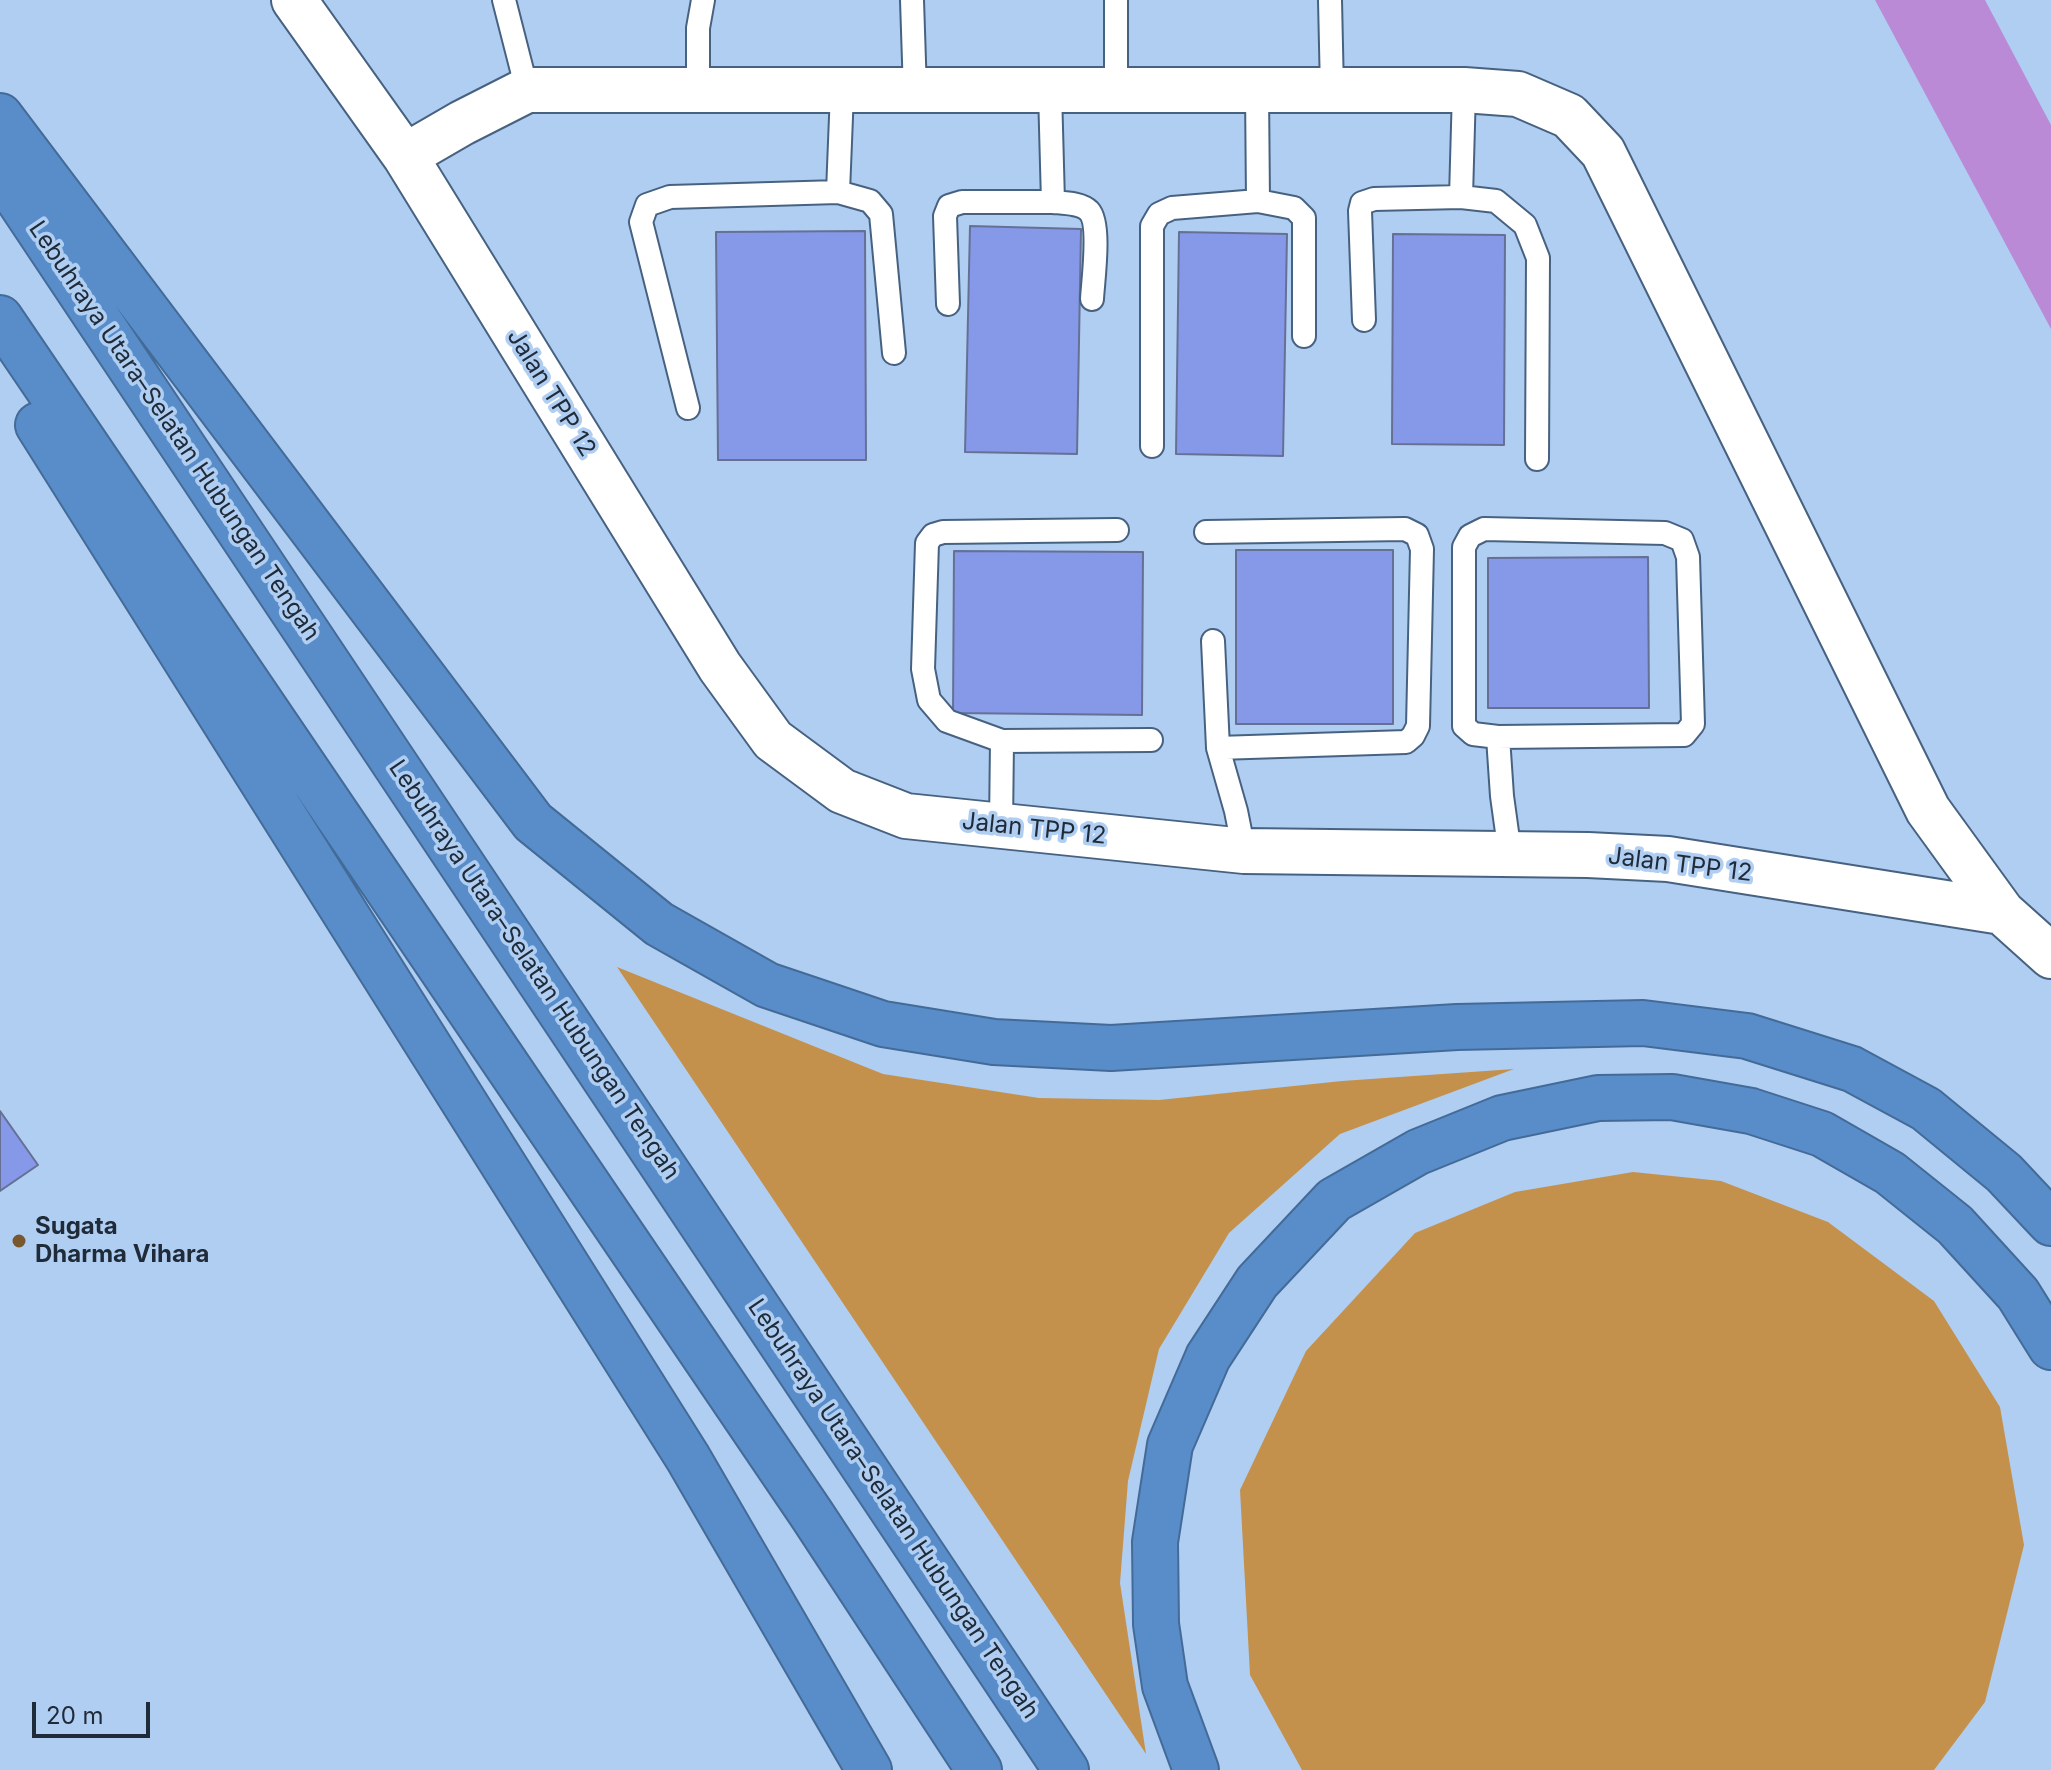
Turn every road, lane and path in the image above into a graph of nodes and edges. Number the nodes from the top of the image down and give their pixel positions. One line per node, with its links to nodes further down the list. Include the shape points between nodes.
1 (294, 0): 17 (street, Jalan TPP 12)
2 (504, 0): 7 (lane)
3 (703, 0): 13 (lane)
4 (912, 0): 15 (lane)
5 (1116, 0): 10 (lane)
6 (1330, 0): 12 (lane)
7 (527, 90): 13 (street); 17 (street)
8 (1464, 90): 12 (street); 20 (lane); 43 (street, via 1518,94 1569,116 1603,152 1928,810)
9 (1050, 91): 10 (street); 15 (street); 22 (lane)
10 (1116, 91): 11 (street)
11 (1257, 91): 12 (street); 21 (lane)
12 (1332, 91)
13 (698, 92): 14 (street)
14 (842, 92): 15 (street); 19 (lane)
15 (915, 92)
16 (0, 116): 45 (highway, via 533,822 659,924 767,985 883,1024 1009,1043 1111,1048 1457,1027 1643,1023 1747,1036 1852,1069 1926,1109 2004,1173)
17 (405, 156): 40 (street, Jalan TPP 12, via 720,667 773,740 842,791 906,816)
18 (0, 172): 49 (highway, Lebuhraya Utara–Selatan Hubungan Tengah)
19 (838, 192): 28 (lane, via 870,201 881,214); 30 (lane, via 670,197 647,205 641,222)
20 (1461, 197): 26 (lane, via 1362,203); 32 (lane, via 1496,201 1525,225 1538,258)
21 (1258, 201): 27 (lane, via 1294,208 1304,218); 31 (lane, via 1172,208 1159,214 1152,226)
22 (1053, 202): 23 (lane, via 1082,206 1092,213); 24 (lane, via 949,206)
23 (1092, 299)
24 (948, 304)
25 (0, 318): 48 (highway, via 812,1515)
26 (1364, 320)
27 (1304, 336)
28 (894, 353)
29 (0, 365): 47 (highway, via 688,1458)
30 (688, 408)
31 (1152, 446)
32 (1537, 459)
33 (1117, 530): 38 (lane, via 943,532 927,543 923,669 929,700 947,721)
34 (1206, 532): 39 (lane, via 1405,529 1417,535 1422,549 1418,726 1413,736 1406,742)
35 (1213, 641): 39 (lane)
36 (1498, 737): 36 (lane, via 1473,734 1464,726 1464,547 1470,536 1484,529 1665,533 1682,540 1688,557 1693,724 1684,735); 42 (lane)
37 (1151, 740): 38 (lane)
38 (1002, 741): 40 (lane)
39 (1218, 748): 41 (lane)
40 (1001, 826): 41 (street, Jalan TPP 12)
41 (1244, 851): 42 (street, Jalan TPP 12)
42 (1510, 854): 43 (street, Jalan TPP 12, via 1668,859)
43 (2002, 912): 44 (street)
44 (2051, 956)
45 (2051, 1223)
46 (2051, 1347): 50 (highway, via 2018,1294 1955,1225 1890,1173 1822,1134 1751,1111 1672,1097 1598,1098 1502,1118 1418,1152 1334,1200 1257,1282 1208,1357 1170,1445 1155,1542 1156,1624 1165,1686)
47 (869, 1770)
48 (979, 1770)
49 (1066, 1770)
50 (1196, 1770)

